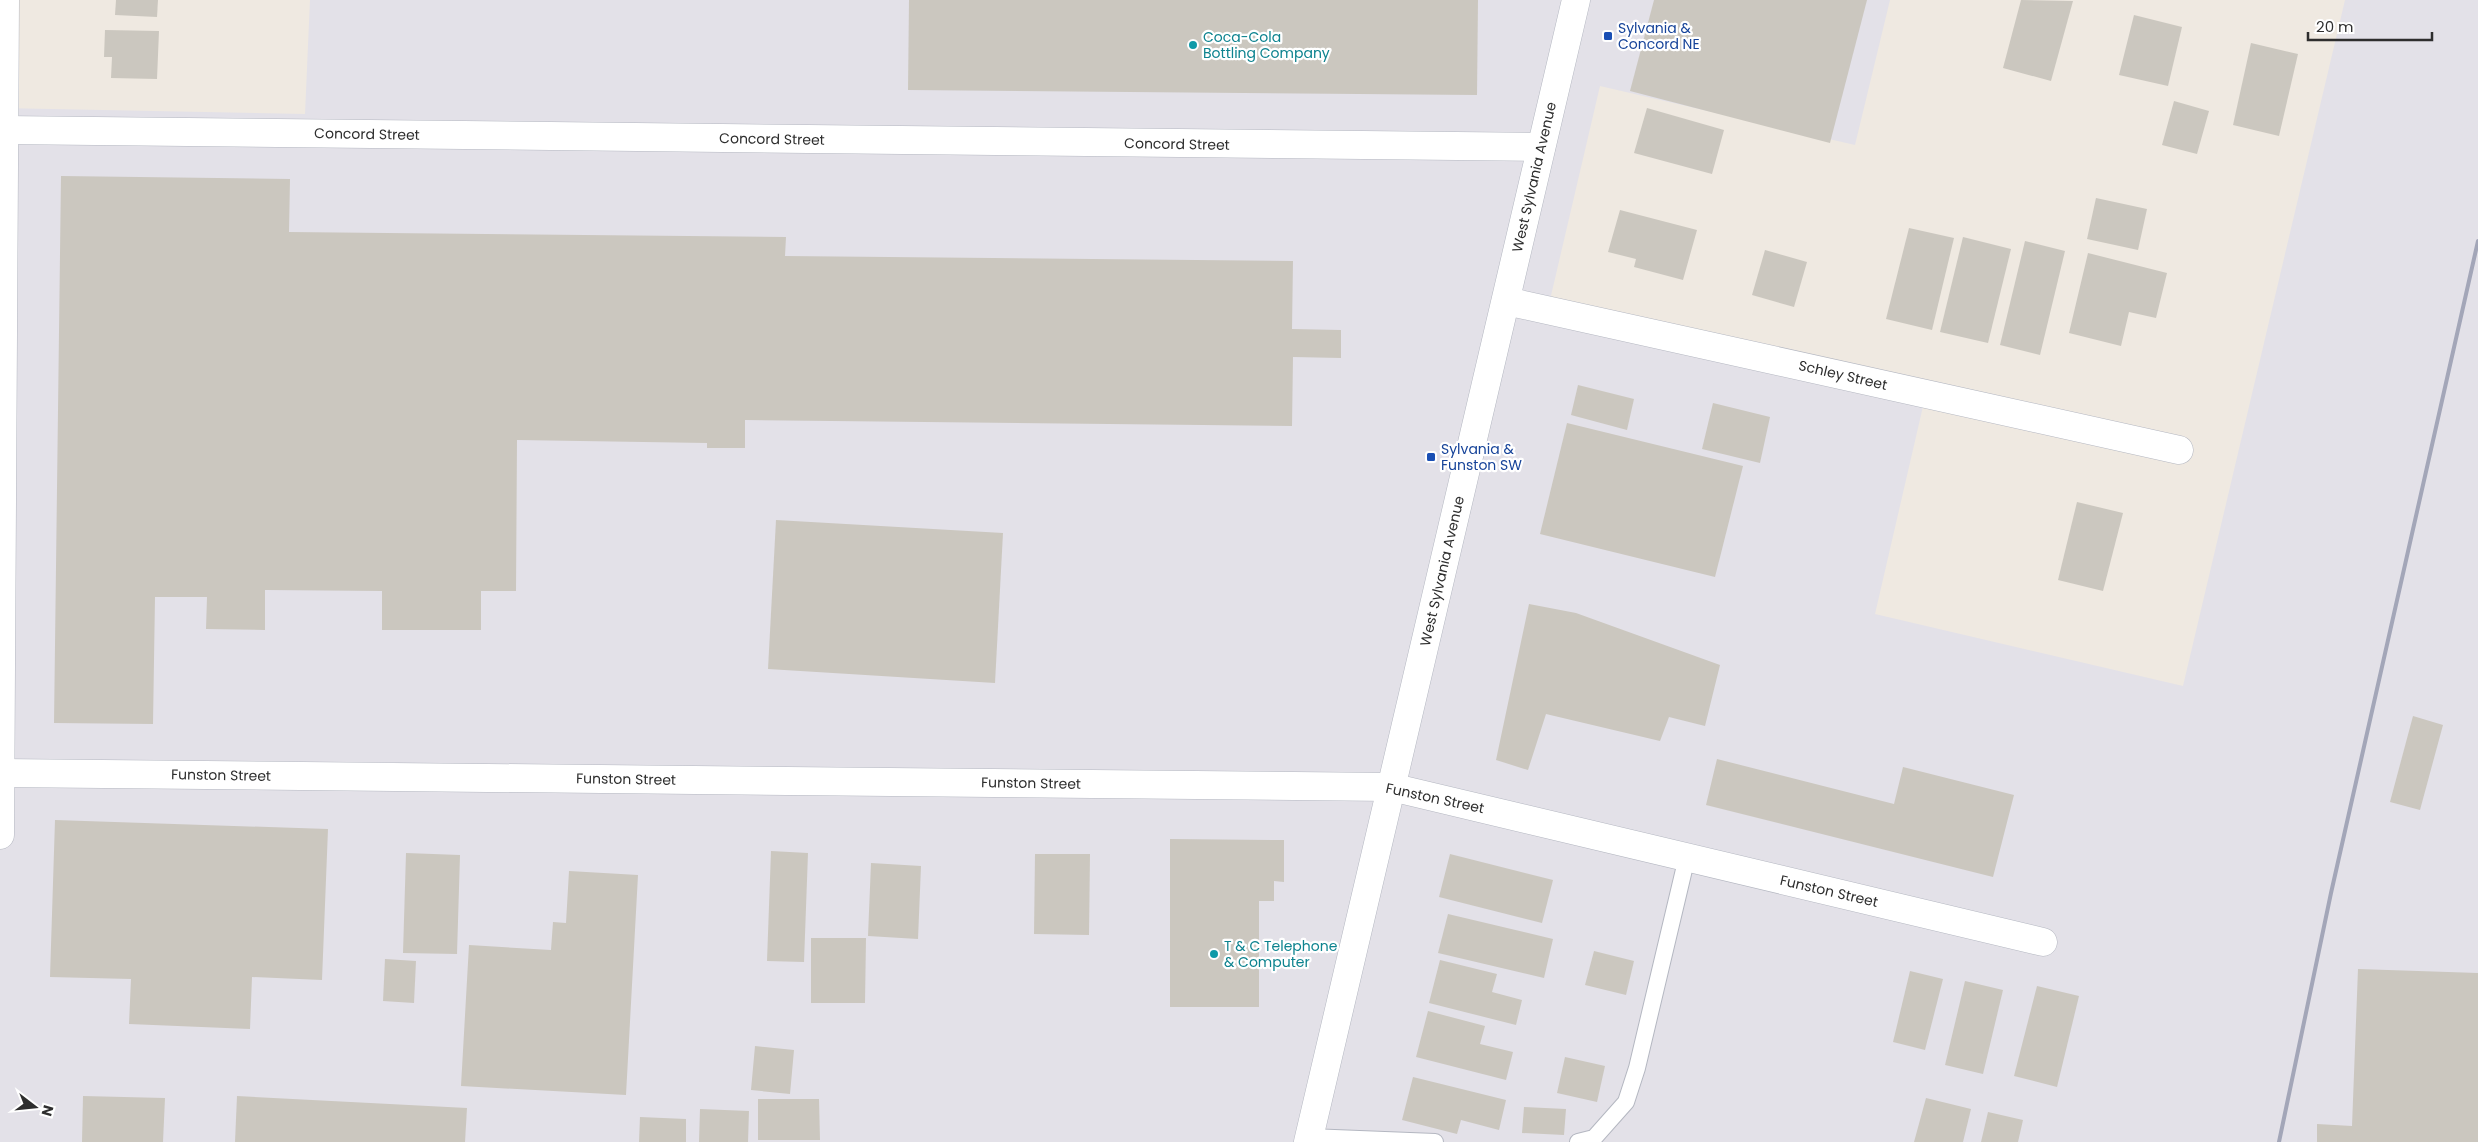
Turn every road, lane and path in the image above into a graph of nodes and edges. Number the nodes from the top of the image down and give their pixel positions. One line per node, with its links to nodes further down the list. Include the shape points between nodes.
1 (5, 0): 3 (street)
2 (1576, 0): 4 (street, West Sylvania Avenue)
3 (3, 130): 4 (street, Concord Street); 7 (street)
4 (1541, 147): 5 (street, West Sylvania Avenue)
5 (1506, 301): 6 (street, Schley Street); 8 (street, West Sylvania Avenue)
6 (2180, 450)
7 (1, 773): 8 (street, Funston Street); 9 (street)
8 (1391, 787): 10 (street, Funston Street); 12 (street, West Sylvania Avenue)
9 (0, 835)
10 (1687, 857): 11 (street, Funston Street); 14 (lane, via 1626,1102 1594,1138)
11 (2043, 942)
12 (1309, 1140): 13 (lane)
13 (1435, 1142)
14 (1578, 1142)

